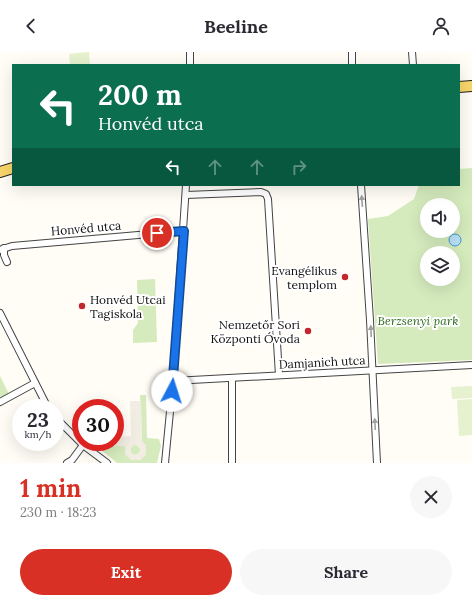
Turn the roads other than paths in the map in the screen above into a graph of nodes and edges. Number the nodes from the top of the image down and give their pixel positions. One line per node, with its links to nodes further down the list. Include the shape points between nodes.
1 (190, 52): 4 (street)
2 (352, 52): 5 (street)
3 (412, 52): 6 (street)
4 (190, 64)
5 (352, 64)
6 (413, 64)
7 (472, 86): 8 (main road)
8 (460, 87)
9 (12, 168): 10 (main road)
10 (0, 172)
11 (186, 186): 13 (street)
12 (361, 186): 19 (street, one-way to 12)
13 (186, 195): 14 (street); 20 (street, via 261,192 266,194)
14 (184, 231): 15 (street, Honvéd utca, via 12,246); 22 (street)
15 (2, 249): 16 (street, Honvéd utca)
16 (7, 262)
17 (0, 313): 23 (street)
18 (472, 364): 19 (street, Damjanich utca)
19 (372, 370): 20 (street, Damjanich utca); 36 (street, one-way to 19)
20 (279, 375): 21 (street, Damjanich utca)
21 (232, 378): 22 (street, Damjanich utca); 35 (street)
22 (173, 381): 28 (street)
23 (35, 383): 24 (street); 25 (street)
24 (43, 399)
25 (0, 402)
26 (64, 426): 27 (street)
27 (72, 434)
28 (166, 442): 33 (street); 34 (street)
29 (79, 451): 31 (street)
30 (91, 451): 32 (street)
31 (67, 463)
32 (107, 463)
33 (160, 463)
34 (164, 463)
35 (232, 463)
36 (377, 463)

